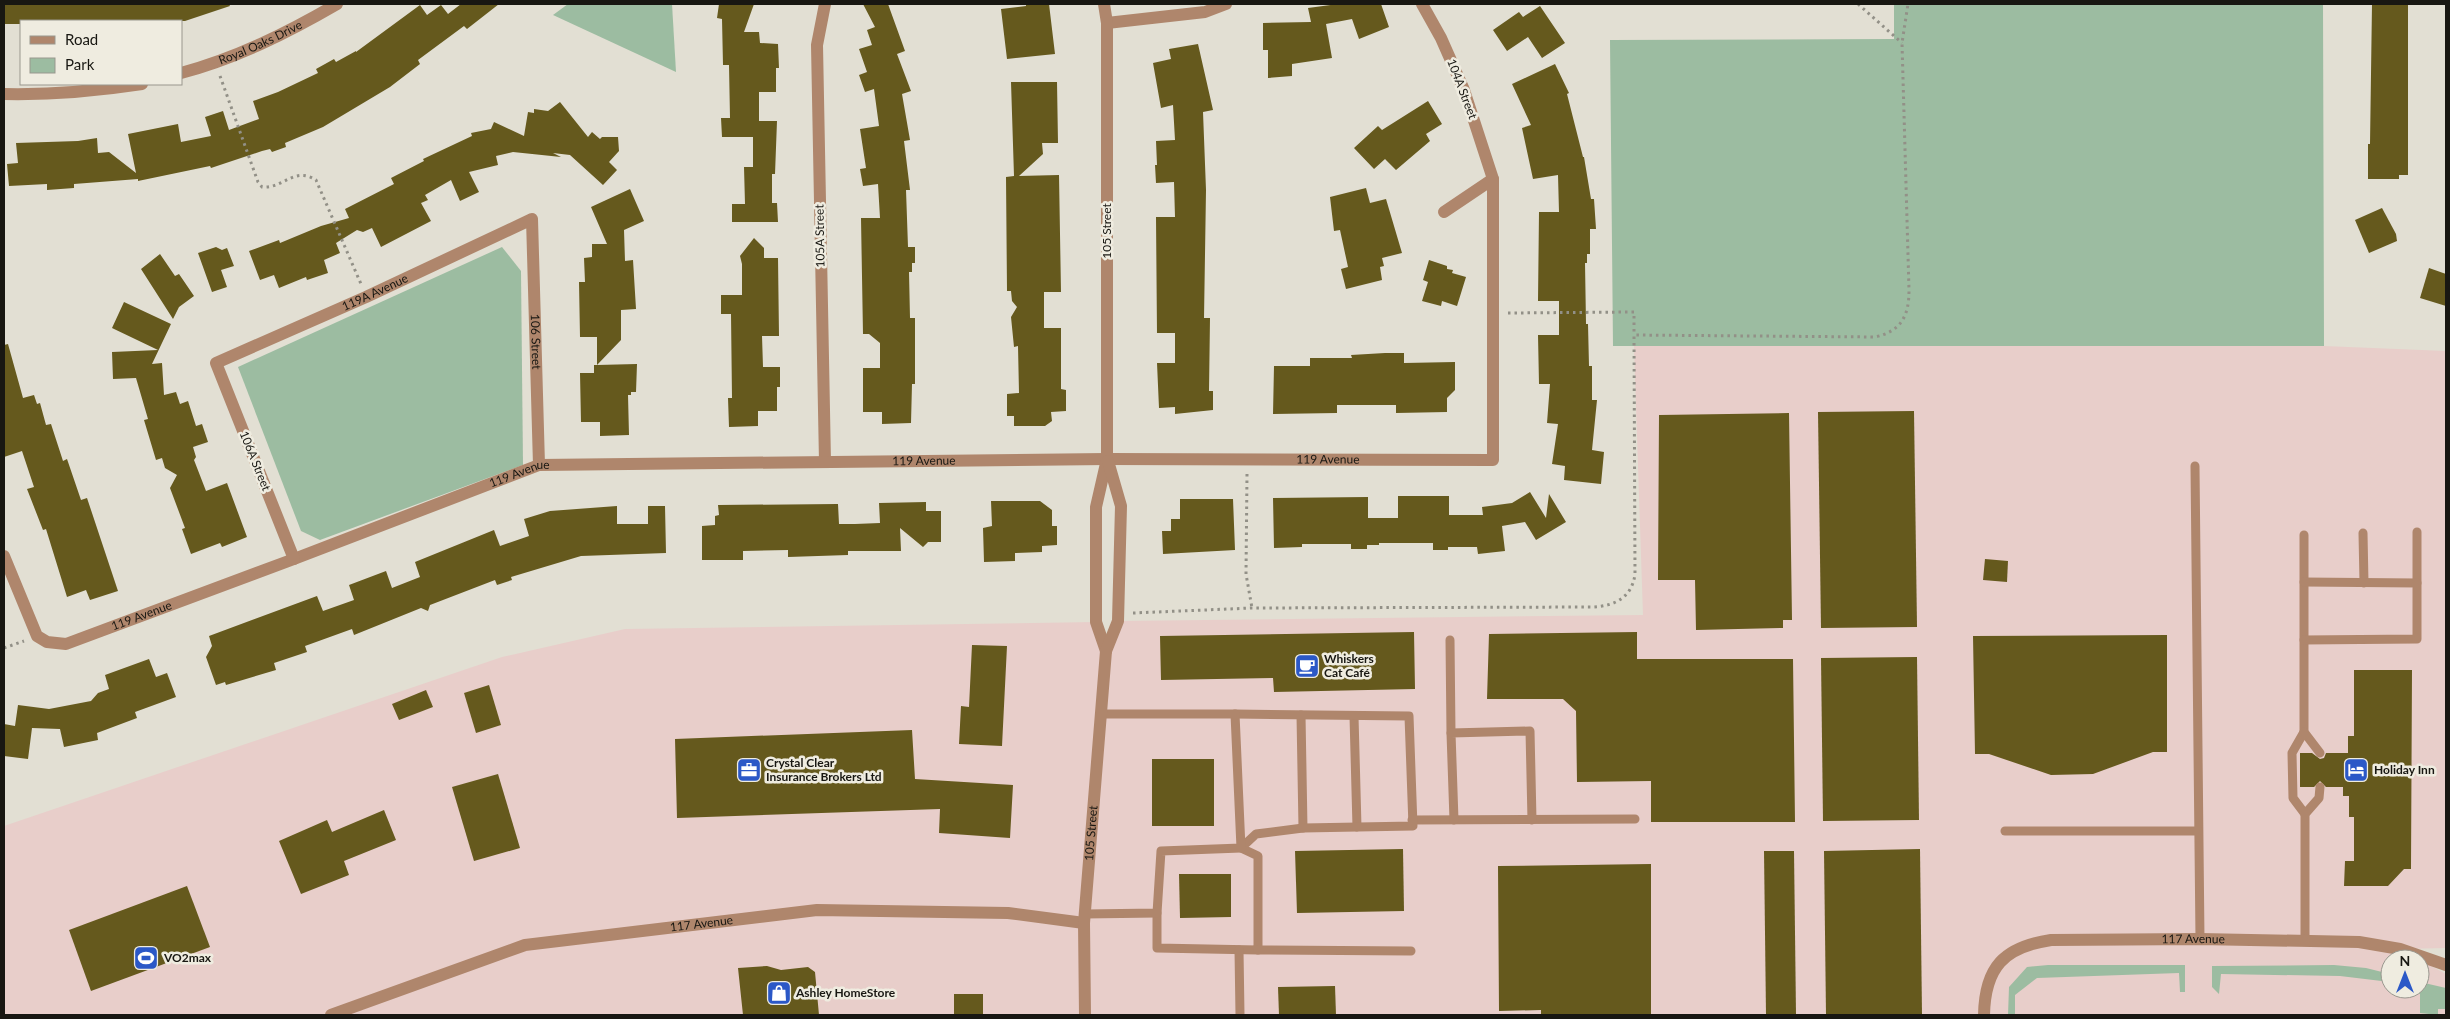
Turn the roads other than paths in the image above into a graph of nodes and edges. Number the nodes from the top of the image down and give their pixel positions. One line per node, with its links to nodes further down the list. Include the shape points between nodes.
1 (337, 4): 7 (street, Royal Oaks Drive, via 275,38 215,64)
2 (1104, 4): 6 (street, 105 Street)
3 (1226, 4): 6 (street, via 1205,12)
4 (1422, 4): 10 (street, 104A Street, via 1442,38 1464,90)
5 (824, 7): 15 (street, 105A Street, via 817,45)
6 (1106, 24): 14 (street, 105 Street)
7 (182, 73)
8 (135, 85): 9 (street, via 44,95)
9 (4, 94)
10 (1493, 179): 11 (street); 14 (street, 119 Avenue, via 1493,460)
11 (1444, 212)
12 (532, 219): 13 (street, 119A Avenue, via 366,297); 16 (street, 106 Street)
13 (216, 362): 22 (street, 106A Street)
14 (1108, 459): 15 (street, 119 Avenue); 28 (street, 105 Street, via 1096,507 1096,622); 28 (street, 105 Street, via 1121,506 1118,621)
15 (825, 462): 16 (street, 119 Avenue)
16 (539, 465): 22 (street, 119 Avenue)
17 (2195, 466): 45 (lane)
18 (2417, 532): 25 (lane)
19 (2363, 533): 24 (lane)
20 (2304, 535): 23 (lane)
21 (4, 556): 22 (street, 119 Avenue, via 42,639 66,644)
22 (294, 559)
23 (2304, 582): 24 (lane); 27 (lane)
24 (2364, 582): 25 (lane)
25 (2417, 583): 27 (lane, via 2417,639)
26 (1450, 640): 34 (lane)
27 (2304, 640): 33 (lane)
28 (1106, 651): 29 (street, 105 Street)
29 (1101, 714): 30 (lane); 48 (street, 105 Street)
30 (1235, 714): 31 (lane); 46 (lane)
31 (1301, 715): 32 (lane); 43 (lane)
32 (1354, 716): 38 (lane, via 1409,716); 42 (lane)
33 (2304, 732): 35 (lane); 37 (lane, via 2292,753 2292,762 2293,798)
34 (1451, 733): 39 (lane); 40 (lane, via 1530,731)
35 (2320, 753)
36 (2320, 787): 37 (lane, via 2319,798)
37 (2305, 814): 50 (lane)
38 (1412, 820): 39 (lane); 42 (lane, via 1413,826)
39 (1454, 820): 40 (lane)
40 (1532, 820): 41 (lane)
41 (1635, 820)
42 (1357, 827): 43 (lane)
43 (1303, 828): 46 (lane, via 1256,834)
44 (2005, 831): 45 (lane)
45 (2198, 831): 49 (lane)
46 (1241, 848): 47 (lane, via 1161,851); 52 (lane, via 1258,856)
47 (1157, 914): 48 (lane); 51 (lane, via 1157,948)
48 (1084, 918): 55 (street, 117 Avenue, via 1008,913 807,911 525,946); 56 (street, 105 Street)
49 (2200, 939): 50 (street, 117 Avenue); 58 (street, 117 Avenue, via 2051,940 2027,944 2007,956 1994,971 1986,988)
50 (2305, 940): 54 (street, 117 Avenue, via 2359,942 2400,949)
51 (1239, 950): 52 (lane); 57 (lane)
52 (1258, 950): 53 (lane)
53 (1411, 951)
54 (2446, 965)
55 (331, 1015)
56 (1085, 1015)
57 (1240, 1015)
58 (1984, 1015)

